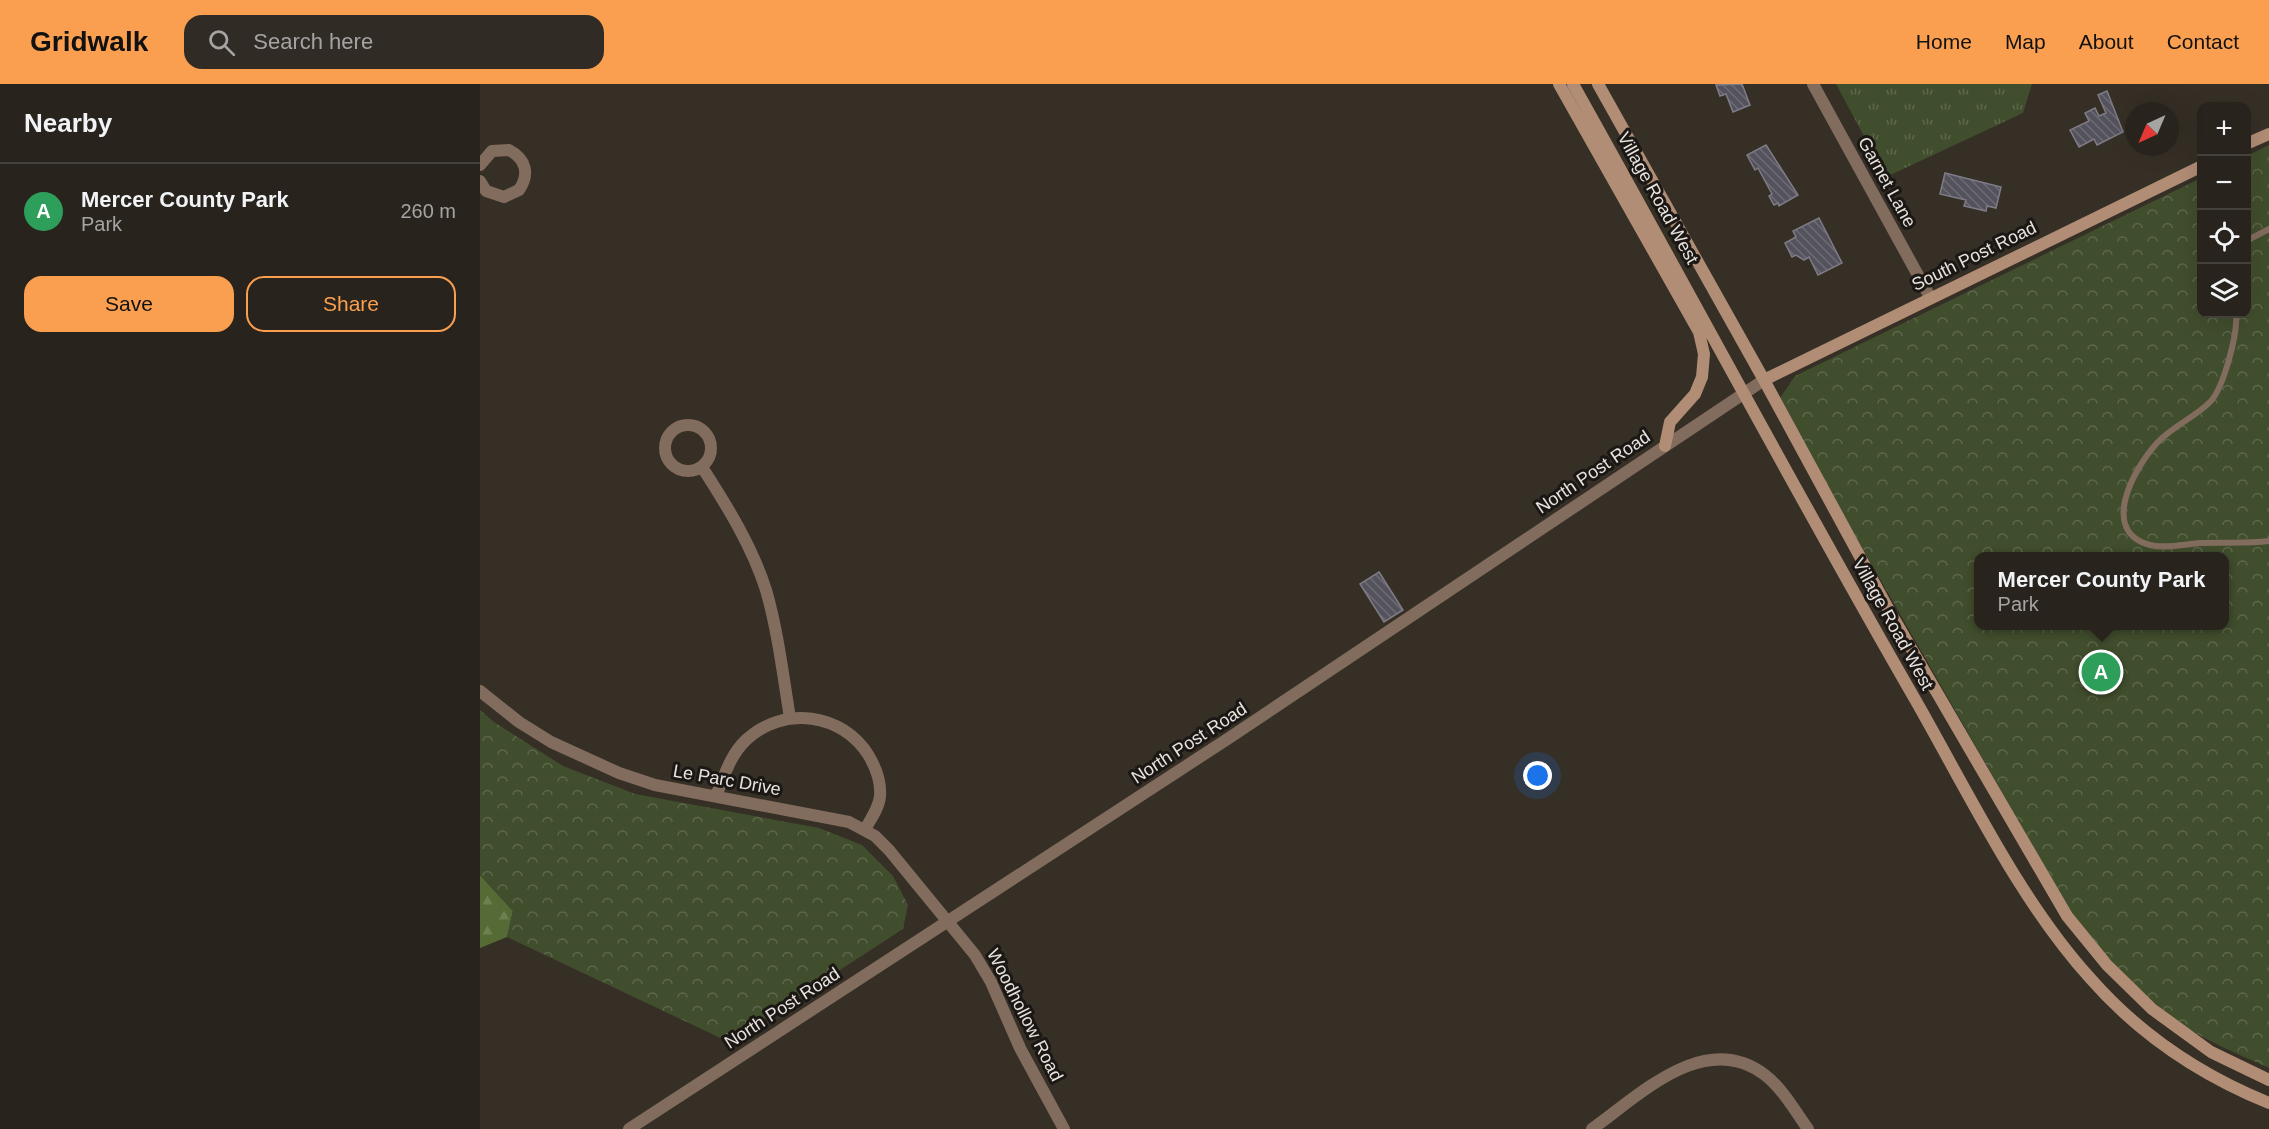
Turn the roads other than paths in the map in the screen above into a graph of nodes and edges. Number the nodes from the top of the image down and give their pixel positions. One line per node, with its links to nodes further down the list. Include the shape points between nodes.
1 (1559, 84): 16 (main road, via 1699,332 1704,354 1702,377 1695,394 1671,422)
2 (1573, 84): 15 (main road, Village Road West)
3 (1598, 84): 14 (main road, Village Road West)
4 (1813, 84): 12 (street, Garnet Lane)
5 (2269, 134): 6 (main road)
6 (2251, 142)
7 (480, 165): 9 (street, via 492,151 509,150 522,160 526,176 519,190 504,197 486,191)
8 (2197, 168): 12 (main road, South Post Road)
9 (480, 181)
10 (2269, 229): 11 (lane)
11 (2251, 239)
12 (1930, 297): 14 (main road, South Post Road)
13 (2235, 318): 18 (lane, via 2222,384 2211,400 2158,442 2128,487 2123,515 2127,528 2151,545)
14 (1764, 380): 15 (street, North Post Road); 24 (main road, Village Road West, via 1890,612 2067,916 2107,965 2152,1009 2211,1052)
15 (1745, 392): 16 (street, North Post Road); 25 (main road, Village Road West, via 1870,623 2049,929 2091,980 2145,1031 2200,1070)
16 (1665, 446): 23 (street, North Post Road)
17 (702, 467): 20 (street, via 750,550 765,589 776,629)
18 (2269, 541)
19 (480, 691): 21 (street, Le Parc Drive, via 519,722 584,759 655,785)
20 (790, 718): 21 (street, via 759,729 745,740 734,754); 22 (street, via 827,721 854,737 865,749 874,764 880,795)
21 (716, 796): 22 (street, Le Parc Drive, via 838,819)
22 (865, 829): 23 (street, Le Parc Drive, via 889,850)
23 (948, 921): 26 (street, North Post Road); 27 (street, Woodhollow Road, via 991,982 1020,1048)
24 (2269, 1080)
25 (2269, 1103)
26 (629, 1129)
27 (1064, 1129)
28 (1592, 1129): 29 (street, via 1685,1065 1722,1059 1737,1061 1765,1075)
29 (1808, 1129)

